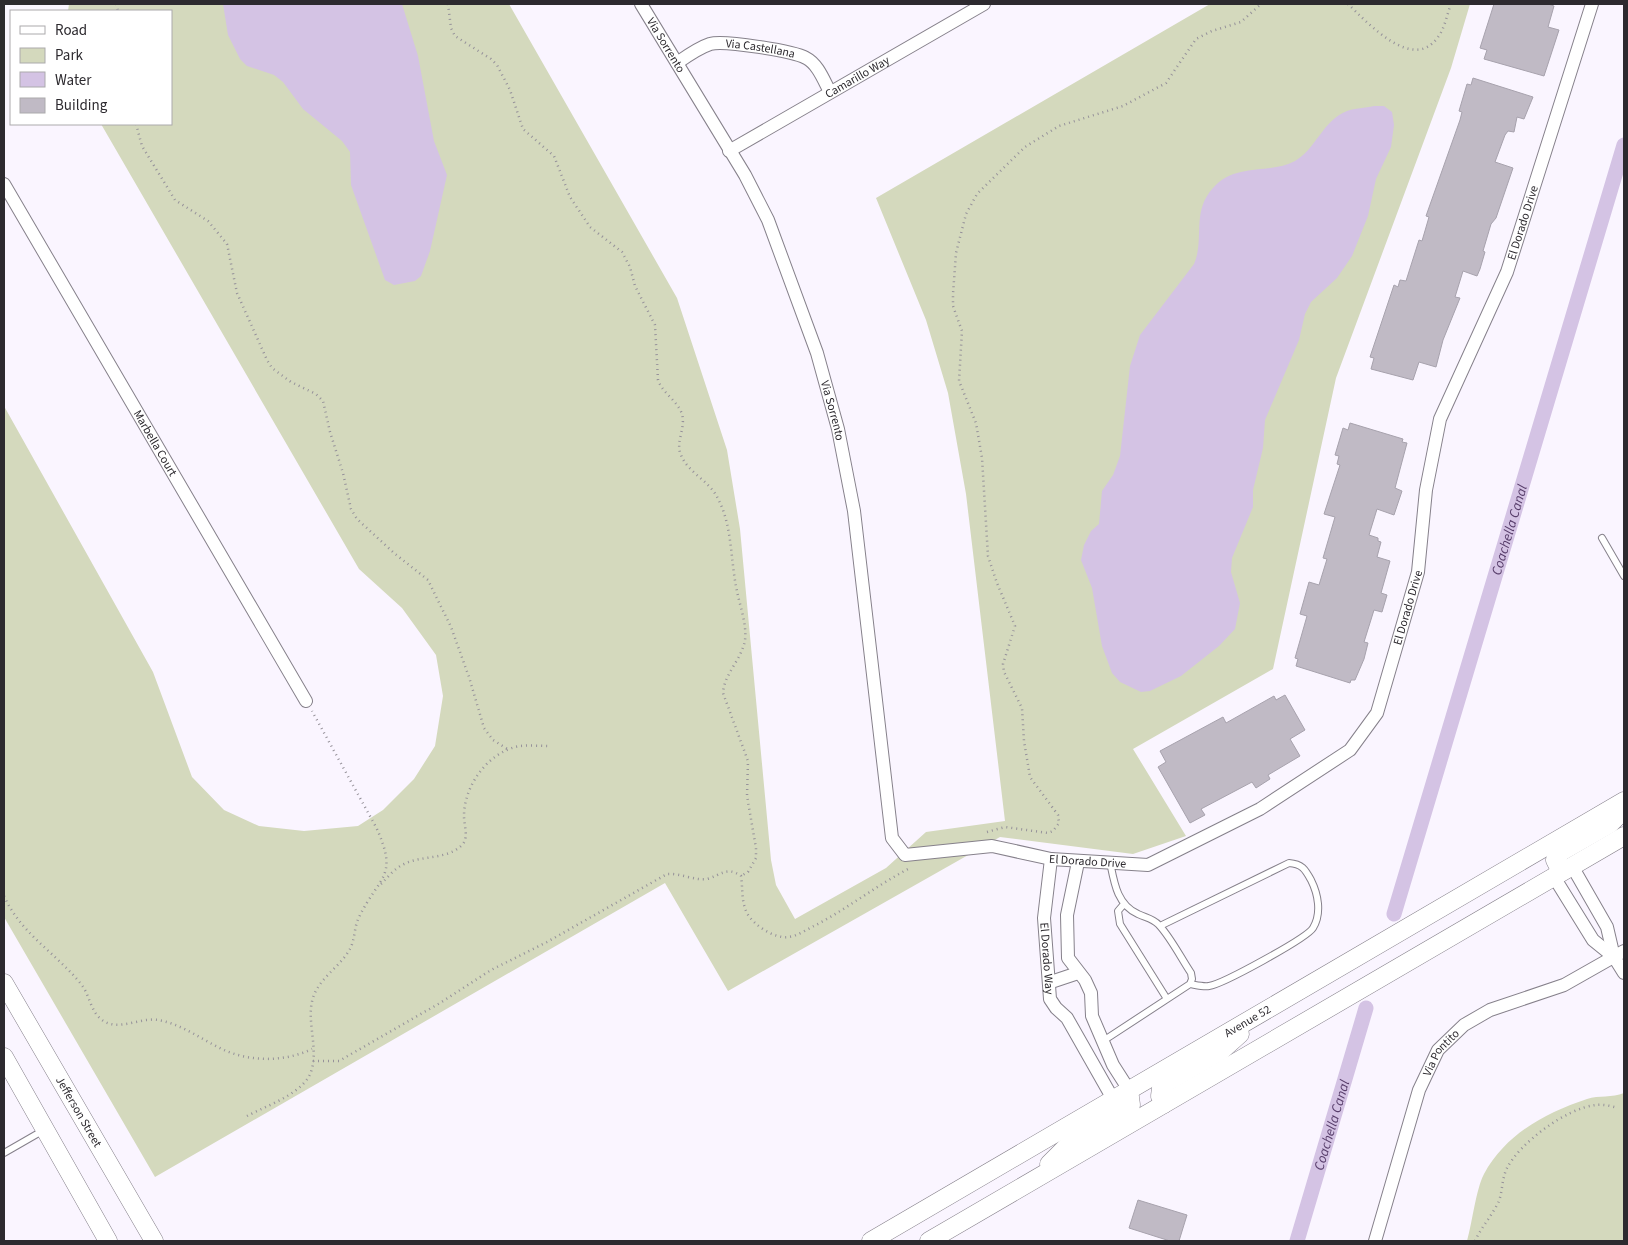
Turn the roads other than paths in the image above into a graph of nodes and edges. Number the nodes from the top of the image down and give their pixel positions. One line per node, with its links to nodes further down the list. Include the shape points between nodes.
1 (641, 4): 4 (street, Via Sorrento)
2 (984, 4): 5 (street, Camarillo Way)
3 (1592, 4): 17 (street, El Dorado Drive, via 1507,272 1440,419 1426,490 1418,572 1377,713 1350,750 1260,809 1148,865)
4 (677, 63): 5 (street, Via Castellana, via 688,54 712,44 748,45 806,58 818,70); 6 (street, Via Sorrento)
5 (830, 92): 6 (street, Camarillo Way)
6 (729, 151): 14 (street, Via Sorrento, via 745,175 771,229 817,353 838,429 854,511 892,838)
7 (4, 184): 10 (street, Marbella Court)
8 (1602, 538): 9 (lane)
9 (1624, 576)
10 (306, 701)
11 (1624, 801): 28 (main road, Avenue 52)
12 (1624, 810): 18 (main road, via 1610,824 1561,852 1555,860)
13 (1624, 836): 18 (main road)
14 (905, 855): 15 (street, El Dorado Drive, via 992,846)
15 (1051, 859): 16 (street, El Dorado Drive); 24 (street, El Dorado Way, via 1044,918)
16 (1078, 862): 17 (street, El Dorado Drive); 22 (street, El Dorado Way, via 1067,915 1068,958)
17 (1110, 862): 19 (lane, via 1115,886)
18 (1563, 872): 21 (street, via 1607,927); 21 (street, via 1593,940); 33 (main road)
19 (1124, 904): 20 (lane); 27 (lane, via 1118,911 1120,924)
20 (1160, 926): 26 (lane, via 1191,973); 26 (lane, via 1289,863 1305,868 1316,891 1318,906 1316,923 1307,936 1209,986)
21 (1619, 954): 23 (street); 41 (street, Via Pontito, via 1564,985 1490,1010 1464,1025 1438,1050 1418,1090)
22 (1078, 973): 24 (street); 29 (street, El Dorado Way, via 1091,993 1092,1016)
23 (1624, 973)
24 (1051, 982): 32 (street, El Dorado Way, via 1050,999 1067,1018)
25 (4, 983): 38 (main road, Jefferson Street)
26 (1190, 984): 27 (lane)
27 (1167, 999): 29 (lane)
28 (1268, 1009): 31 (main road, Avenue 52); 33 (main road, via 1221,1051 1166,1083 1160,1096)
29 (1102, 1041): 31 (street, El Dorado Way)
30 (4, 1057): 34 (main road)
31 (1128, 1090): 32 (main road, Avenue 52); 36 (main road, via 1131,1106 1069,1144)
32 (1113, 1099): 39 (main road, Avenue 52)
33 (1164, 1104): 36 (main road)
34 (46, 1129): 35 (lane); 37 (main road)
35 (4, 1153)
36 (1030, 1182): 40 (main road)
37 (108, 1241)
38 (154, 1241)
39 (871, 1241)
40 (929, 1241)
41 (1374, 1241)

